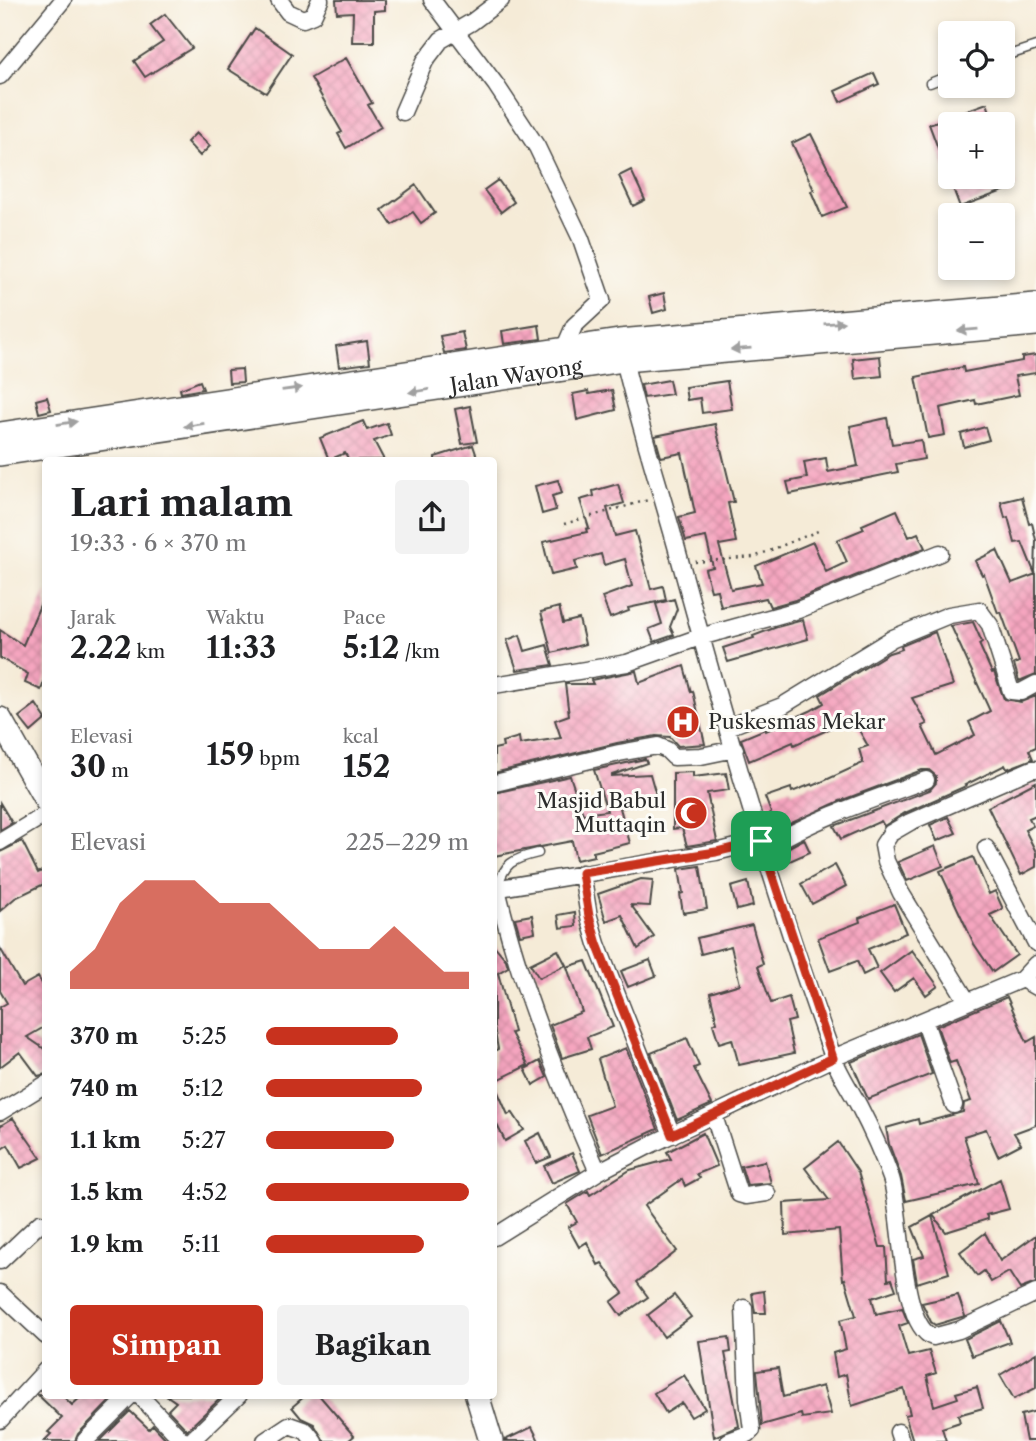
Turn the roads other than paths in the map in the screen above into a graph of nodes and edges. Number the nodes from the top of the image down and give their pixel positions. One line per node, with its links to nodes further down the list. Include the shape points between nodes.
1 (63, 0): 9 (street)
2 (279, 0): 3 (street, via 288,12 303,19 313,16)
3 (320, 0)
4 (432, 0): 6 (street)
5 (502, 0): 6 (street)
6 (457, 30): 12 (street, via 441,40 425,61); 15 (street, via 537,147 581,239 602,299 574,326)
7 (1036, 46): 8 (lane)
8 (1015, 53)
9 (0, 76)
10 (938, 80): 11 (lane)
11 (930, 83)
12 (403, 112)
13 (1036, 305): 16 (street, Jalan Wayong, one-way to 13)
14 (1036, 324): 16 (street, Jalan Wayong, one-way to 16)
15 (564, 349): 16 (street, Jalan Wayong); 17 (street, Jalan Wayong, one-way to 15)
16 (622, 351): 18 (street, Jalan Wayong, one-way to 18); 20 (street)
17 (0, 434)
18 (0, 454)
19 (940, 553): 20 (street, via 798,610)
20 (700, 637): 22 (street, via 627,663); 24 (street)
21 (1036, 684): 24 (street, via 1021,692 1011,691 990,625 979,610 969,610 893,638 782,706)
22 (497, 685)
23 (0, 719): 29 (street)
24 (728, 727): 25 (street)
25 (735, 749): 28 (street, via 683,758 658,746); 32 (street)
26 (1036, 769): 42 (street, via 910,822 891,833 883,845 901,893)
27 (926, 779): 32 (street)
28 (497, 783)
29 (42, 793)
30 (42, 816): 31 (street)
31 (0, 842)
32 (763, 845): 35 (street); 44 (street)
33 (986, 848): 39 (street)
34 (538, 853): 36 (lane, via 505,867)
35 (582, 873): 37 (street); 49 (street, via 597,944)
36 (497, 885)
37 (497, 889)
38 (497, 896): 50 (street, via 538,1023)
39 (1036, 943)
40 (1036, 964): 41 (street)
41 (1029, 983): 42 (street)
42 (967, 1001): 43 (street)
43 (923, 1020): 44 (street); 46 (street)
44 (833, 1058): 48 (street); 56 (street, via 871,1129 892,1181 906,1287 924,1332 933,1337 959,1331)
45 (42, 1086): 47 (street)
46 (954, 1105)
47 (0, 1112)
48 (714, 1116): 49 (street); 51 (street, via 739,1194)
49 (672, 1135): 50 (street)
50 (598, 1171): 53 (street)
51 (767, 1193)
52 (40, 1223): 54 (street)
53 (497, 1235)
54 (0, 1261)
55 (0, 1293): 58 (street)
56 (1036, 1293)
57 (744, 1308): 71 (street, via 752,1430)
58 (42, 1332)
59 (42, 1374): 64 (street)
60 (127, 1399): 65 (street)
61 (143, 1399): 66 (street)
62 (235, 1399): 67 (street)
63 (478, 1399): 70 (street)
64 (0, 1420)
65 (85, 1441)
66 (184, 1441)
67 (191, 1441)
68 (265, 1441): 69 (street, via 289,1425 306,1431)
69 (314, 1441)
70 (491, 1441)
71 (729, 1441)

